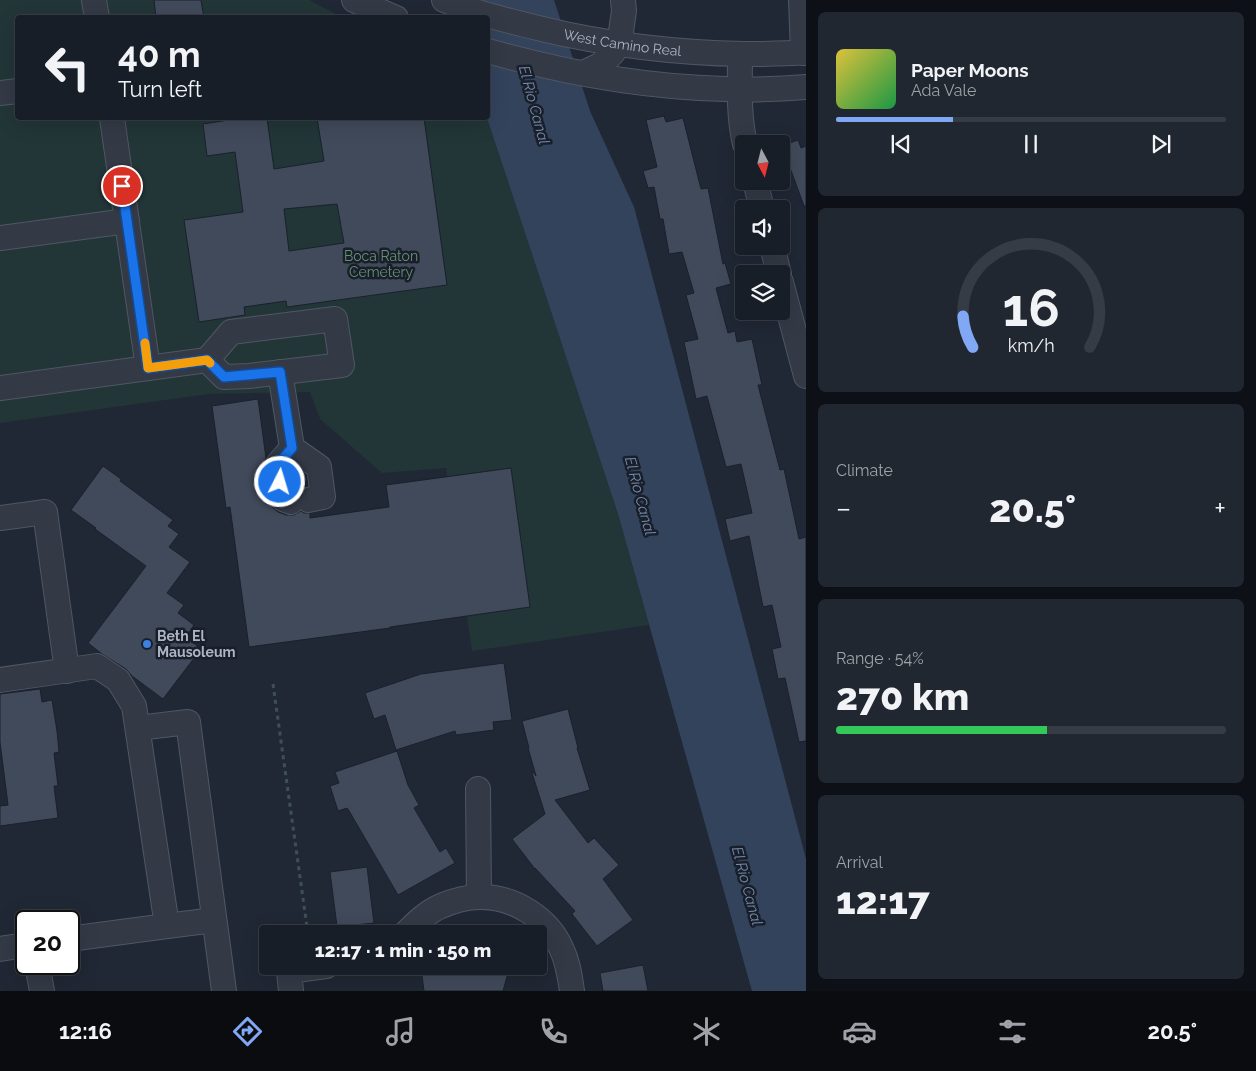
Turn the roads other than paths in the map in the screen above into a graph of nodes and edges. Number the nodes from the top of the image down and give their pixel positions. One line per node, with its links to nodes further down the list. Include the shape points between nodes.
1 (94, 0): 6 (street)
2 (354, 0): 7 (street)
3 (444, 0): 8 (street, West Camino Real)
4 (623, 0): 10 (street)
5 (801, 0): 12 (street)
6 (96, 15)
7 (389, 15)
8 (489, 15)
9 (490, 15): 10 (street, West Camino Real)
10 (619, 45): 13 (street, West Camino Real); 14 (street, via 600,65)
11 (490, 52): 14 (street)
12 (804, 52): 13 (street, West Camino Real)
13 (740, 54): 17 (street)
14 (583, 73): 17 (street, via 663,85)
15 (806, 87): 17 (street)
16 (15, 90): 18 (street)
17 (740, 90): 20 (street)
18 (0, 93)
19 (112, 120): 21 (street)
20 (743, 135)
21 (127, 221): 22 (street); 26 (street)
22 (0, 238)
23 (790, 306): 24 (street)
24 (801, 335): 28 (street)
25 (207, 360): 26 (street); 27 (street, via 224,377); 27 (street, via 231,332 335,319 342,365)
26 (148, 368): 29 (street)
27 (280, 372): 30 (street)
28 (806, 376)
29 (0, 388)
30 (292, 448): 30 (street, via 278,464 284,499 300,501 323,497 319,467)
31 (0, 518): 32 (street, via 45,512)
32 (67, 671): 33 (street); 34 (street, via 97,666 118,680 134,706)
33 (1, 673)
34 (138, 728): 37 (street, via 188,722); 39 (street)
35 (478, 789): 36 (street)
36 (479, 897): 38 (street, via 439,906); 48 (street, via 499,899 536,916 561,948)
37 (214, 920): 39 (street); 47 (street)
38 (414, 925)
39 (167, 926): 40 (street)
40 (80, 938)
41 (15, 947): 42 (street)
42 (0, 949)
43 (39, 975): 46 (street)
44 (304, 975): 45 (street)
45 (290, 981)
46 (42, 991)
47 (224, 991)
48 (572, 991)

